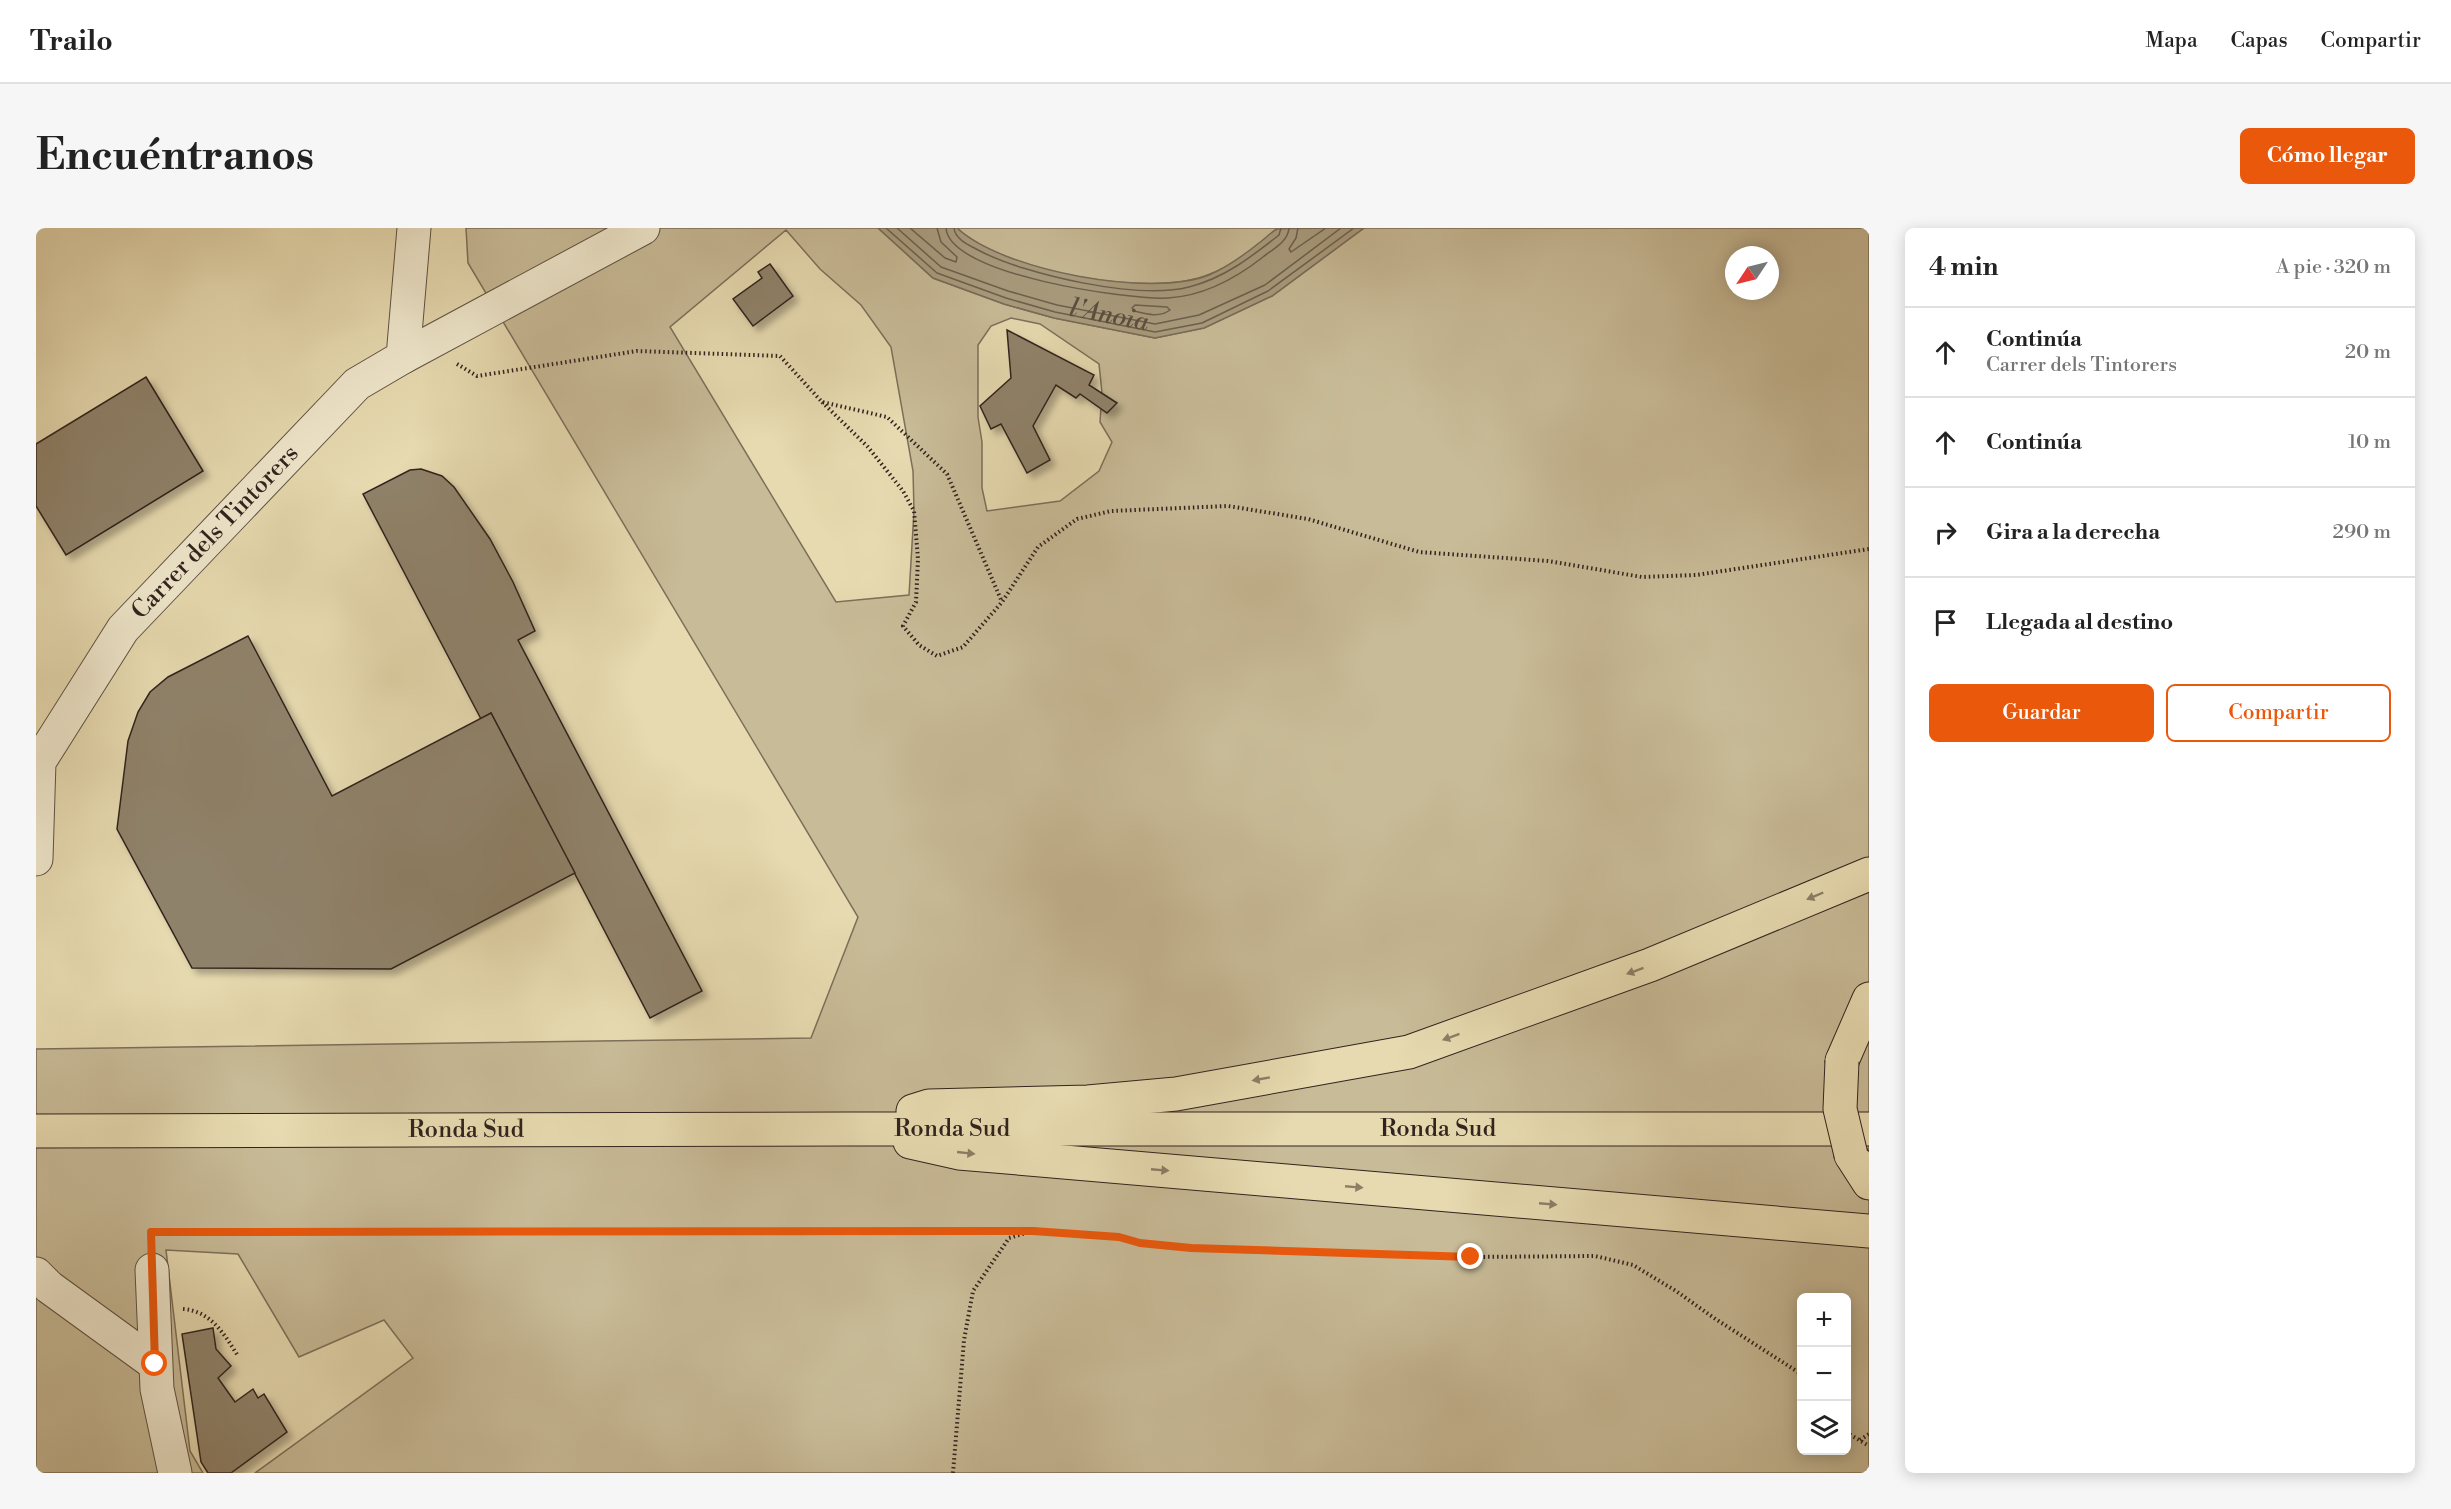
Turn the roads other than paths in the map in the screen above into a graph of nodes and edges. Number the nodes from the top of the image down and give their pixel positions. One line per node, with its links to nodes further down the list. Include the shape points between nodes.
1 (414, 228): 3 (street)
2 (643, 228): 3 (street, Carrer dels Tintorers)
3 (414, 351): 4 (street, Carrer dels Tintorers, via 357,384 123,629 39,762)
4 (36, 859)
5 (1869, 874): 7 (highway, one-way to 7, via 1650,965 1409,1052 1176,1094 1088,1102 929,1106)
6 (1869, 999): 9 (highway, bridge, via 1842,1061 1840,1108)
7 (847, 1129): 8 (highway, Ronda Sud); 9 (highway, Ronda Sud); 11 (highway, one-way to 11, via 959,1153)
8 (36, 1131)
9 (1860, 1142): 10 (highway)
10 (1869, 1183)
11 (1869, 1231)
12 (152, 1270): 14 (street)
13 (36, 1274): 14 (street)
14 (155, 1364): 15 (street)
15 (175, 1473)

